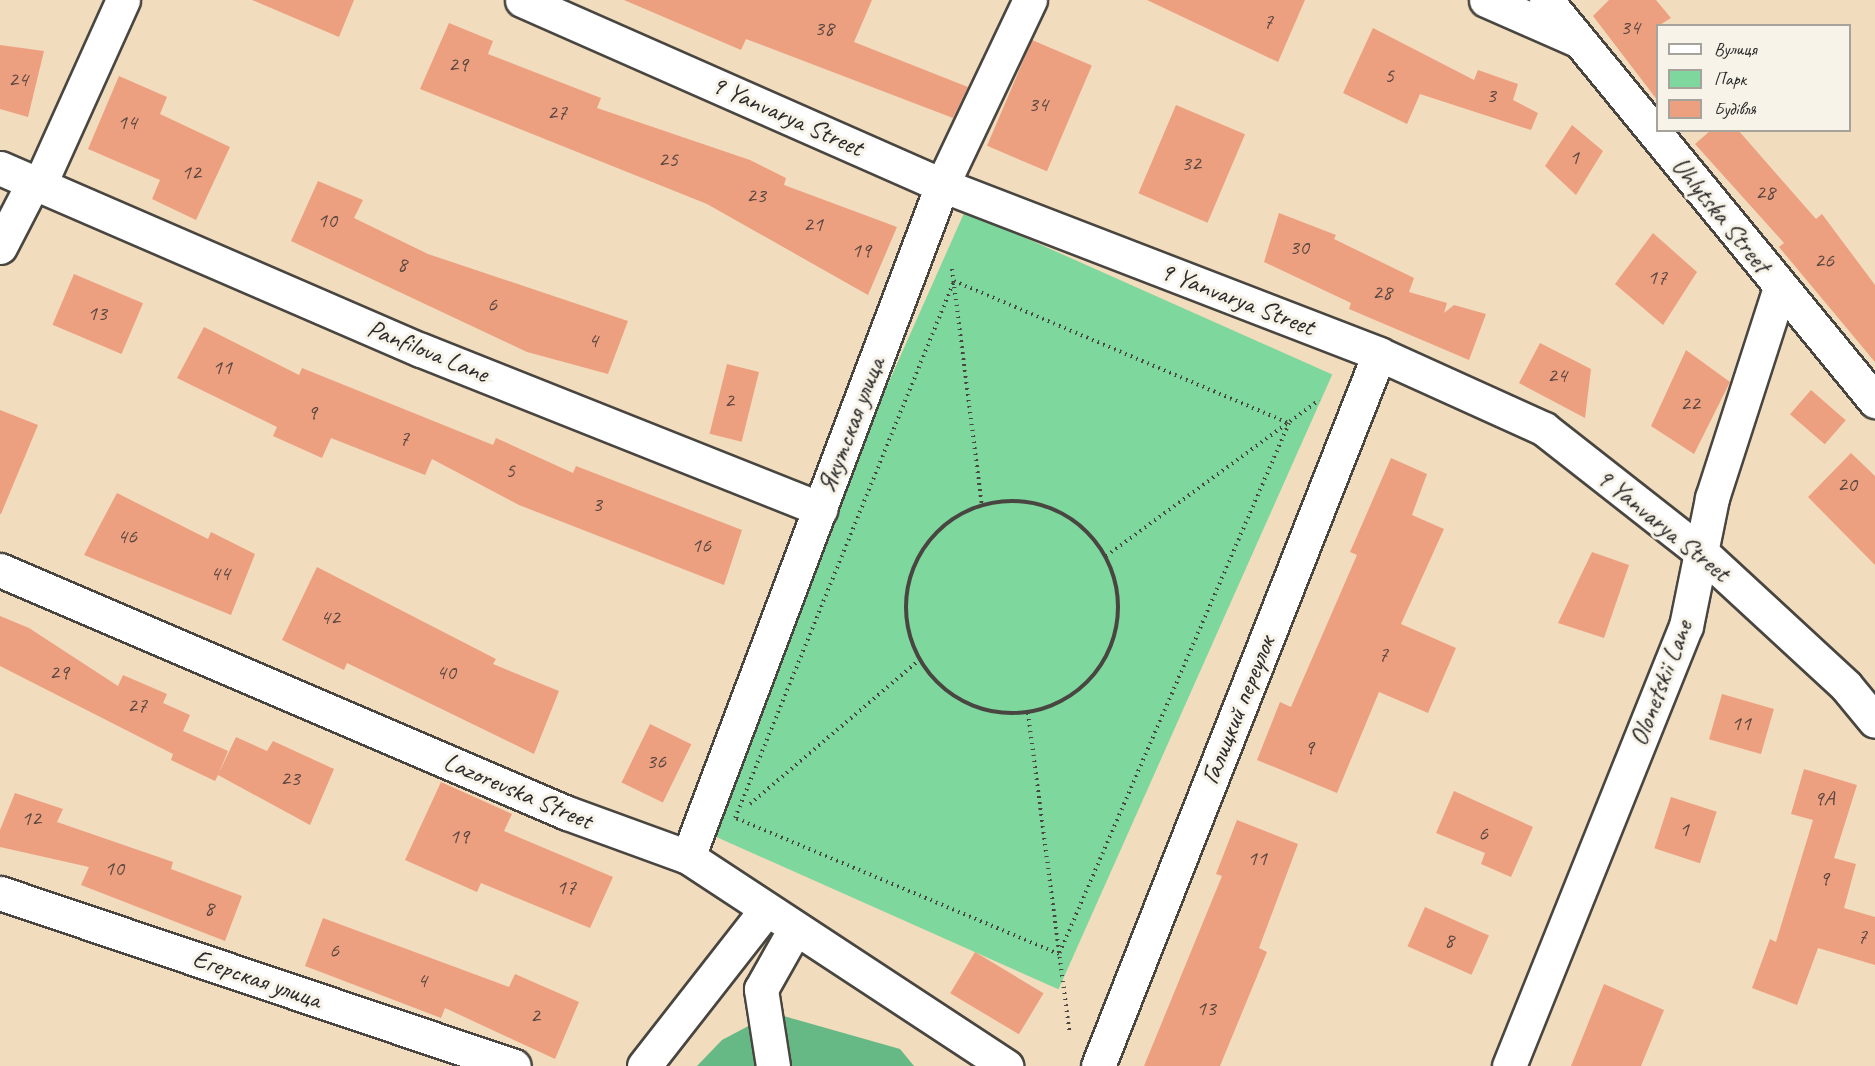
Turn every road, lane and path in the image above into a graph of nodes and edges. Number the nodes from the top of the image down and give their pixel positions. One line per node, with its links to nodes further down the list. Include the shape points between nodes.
1 (123, 0): 9 (street)
2 (522, 0): 8 (street, 9 Yanvarya Street)
3 (1030, 0): 8 (street, Якутская улица)
4 (1486, 0): 6 (street)
5 (1546, 0): 6 (street, Uhlytska Street)
6 (1584, 43): 13 (street, Uhlytska Street)
7 (0, 168): 9 (street, Panfilova Lane)
8 (942, 185): 14 (street, 9 Yanvarya Street); 19 (street, Якутская улица)
9 (39, 186): 10 (street, via 30,189); 19 (street, Panfilova Lane, via 421,350)
10 (0, 248)
11 (951, 259): 12 (path)
12 (954, 281): 17 (path); 18 (path)
13 (1780, 288): 16 (street, Uhlytska Street); 20 (street, Olonetskii Lane, via 1712,498)
14 (1379, 354): 20 (street, 9 Yanvarya Street, via 1544,429); 37 (street, Галицкий переулок)
15 (1325, 395): 17 (path)
16 (1875, 401)
17 (1289, 423): 21 (path); 31 (path)
18 (982, 507): 21 (path, via 1003,501 1048,506 1083,526); 23 (path, via 960,513 930,539 909,578 905,620)
19 (820, 509): 27 (street, Якутская улица)
20 (1701, 552): 25 (street, 9 Yanvarya Street, via 1846,686); 38 (street, Olonetskii Lane, via 1686,626)
21 (1106, 556): 24 (path, via 1118,594 1114,637 1095,674 1064,701)
22 (0, 570): 27 (street, Lazorevska Street, via 567,813)
23 (919, 660): 24 (path, via 941,689 979,710); 26 (path)
24 (1028, 713): 31 (path)
25 (1875, 721)
26 (735, 818): 27 (path); 31 (path)
27 (688, 857): 29 (street, Lazorevska Street)
28 (0, 893): 33 (street, Егерская улица)
29 (766, 910): 30 (street, Lazorevska Street); 34 (street)
30 (795, 929): 35 (street, via 761,989); 36 (street, Lazorevska Street)
31 (1059, 954): 32 (path)
32 (1071, 1044)
33 (514, 1066)
34 (644, 1066)
35 (773, 1066)
36 (1006, 1066)
37 (1098, 1066)
38 (1509, 1066)

